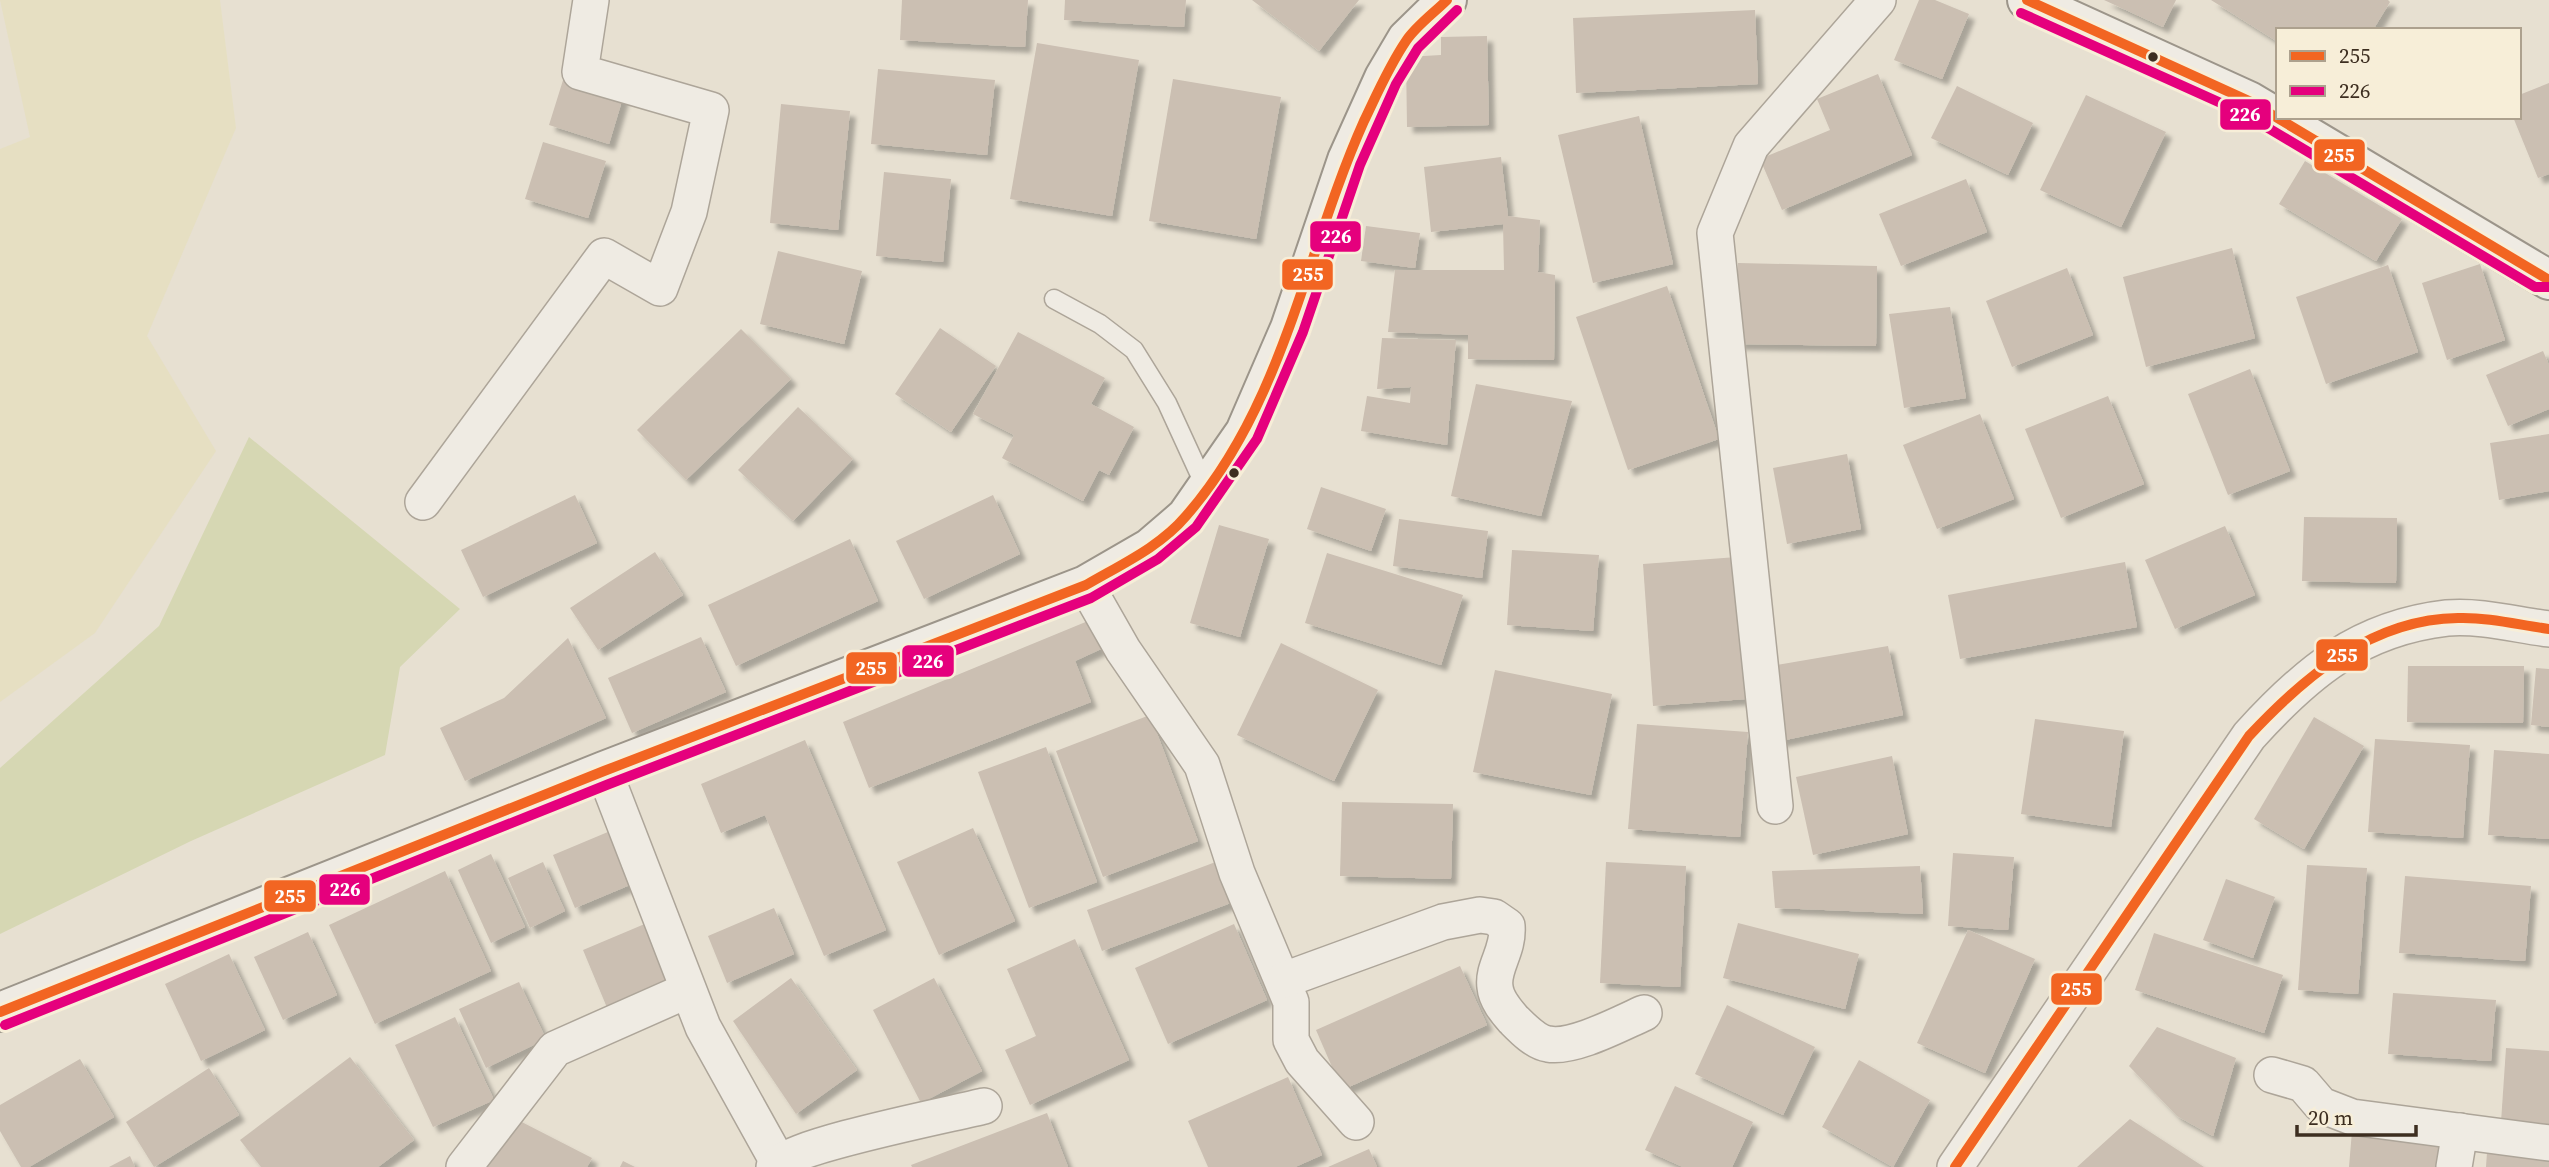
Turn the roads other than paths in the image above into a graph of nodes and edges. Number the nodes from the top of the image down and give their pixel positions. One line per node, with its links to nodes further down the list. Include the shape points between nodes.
1 (591, 0): 10 (street, via 580,72 711,110 688,212 660,288 604,256)
2 (1878, 0): 14 (street, via 1751,146 1716,233)
3 (2027, 0): 5 (street)
4 (1444, 1): 9 (street, via 1407,39 1384,79 1347,160 1290,328 1250,421)
5 (2276, 117)
6 (2280, 119): 7 (street)
7 (2547, 275)
8 (1054, 299): 9 (lane, via 1100,324 1134,350 1167,403)
9 (1206, 488): 11 (street, via 1185,517 1150,548)
10 (423, 502)
11 (1086, 585): 13 (street); 15 (street, via 1123,650 1202,765 1237,873)
12 (2549, 629): 26 (street, via 2448,618 2410,627 2328,660 2287,694 2249,736)
13 (604, 771): 16 (street); 17 (street)
14 (1775, 806)
15 (1284, 980): 18 (street, via 1443,922 1480,915 1507,926 1508,942 1494,988 1504,1009 1524,1031 1548,1044 1576,1041); 21 (street, via 1291,1002 1291,1040 1302,1061)
16 (688, 990): 24 (street); 25 (street, via 555,1049)
17 (0, 1012)
18 (1644, 1013)
19 (2272, 1075): 22 (street, via 2303,1084 2321,1105 2352,1117)
20 (984, 1106): 24 (street, via 812,1148)
21 (1356, 1122)
22 (2460, 1131): 23 (street); 27 (street)
23 (2549, 1143)
24 (776, 1164)
25 (464, 1167)
26 (1955, 1167)
27 (2454, 1167)

